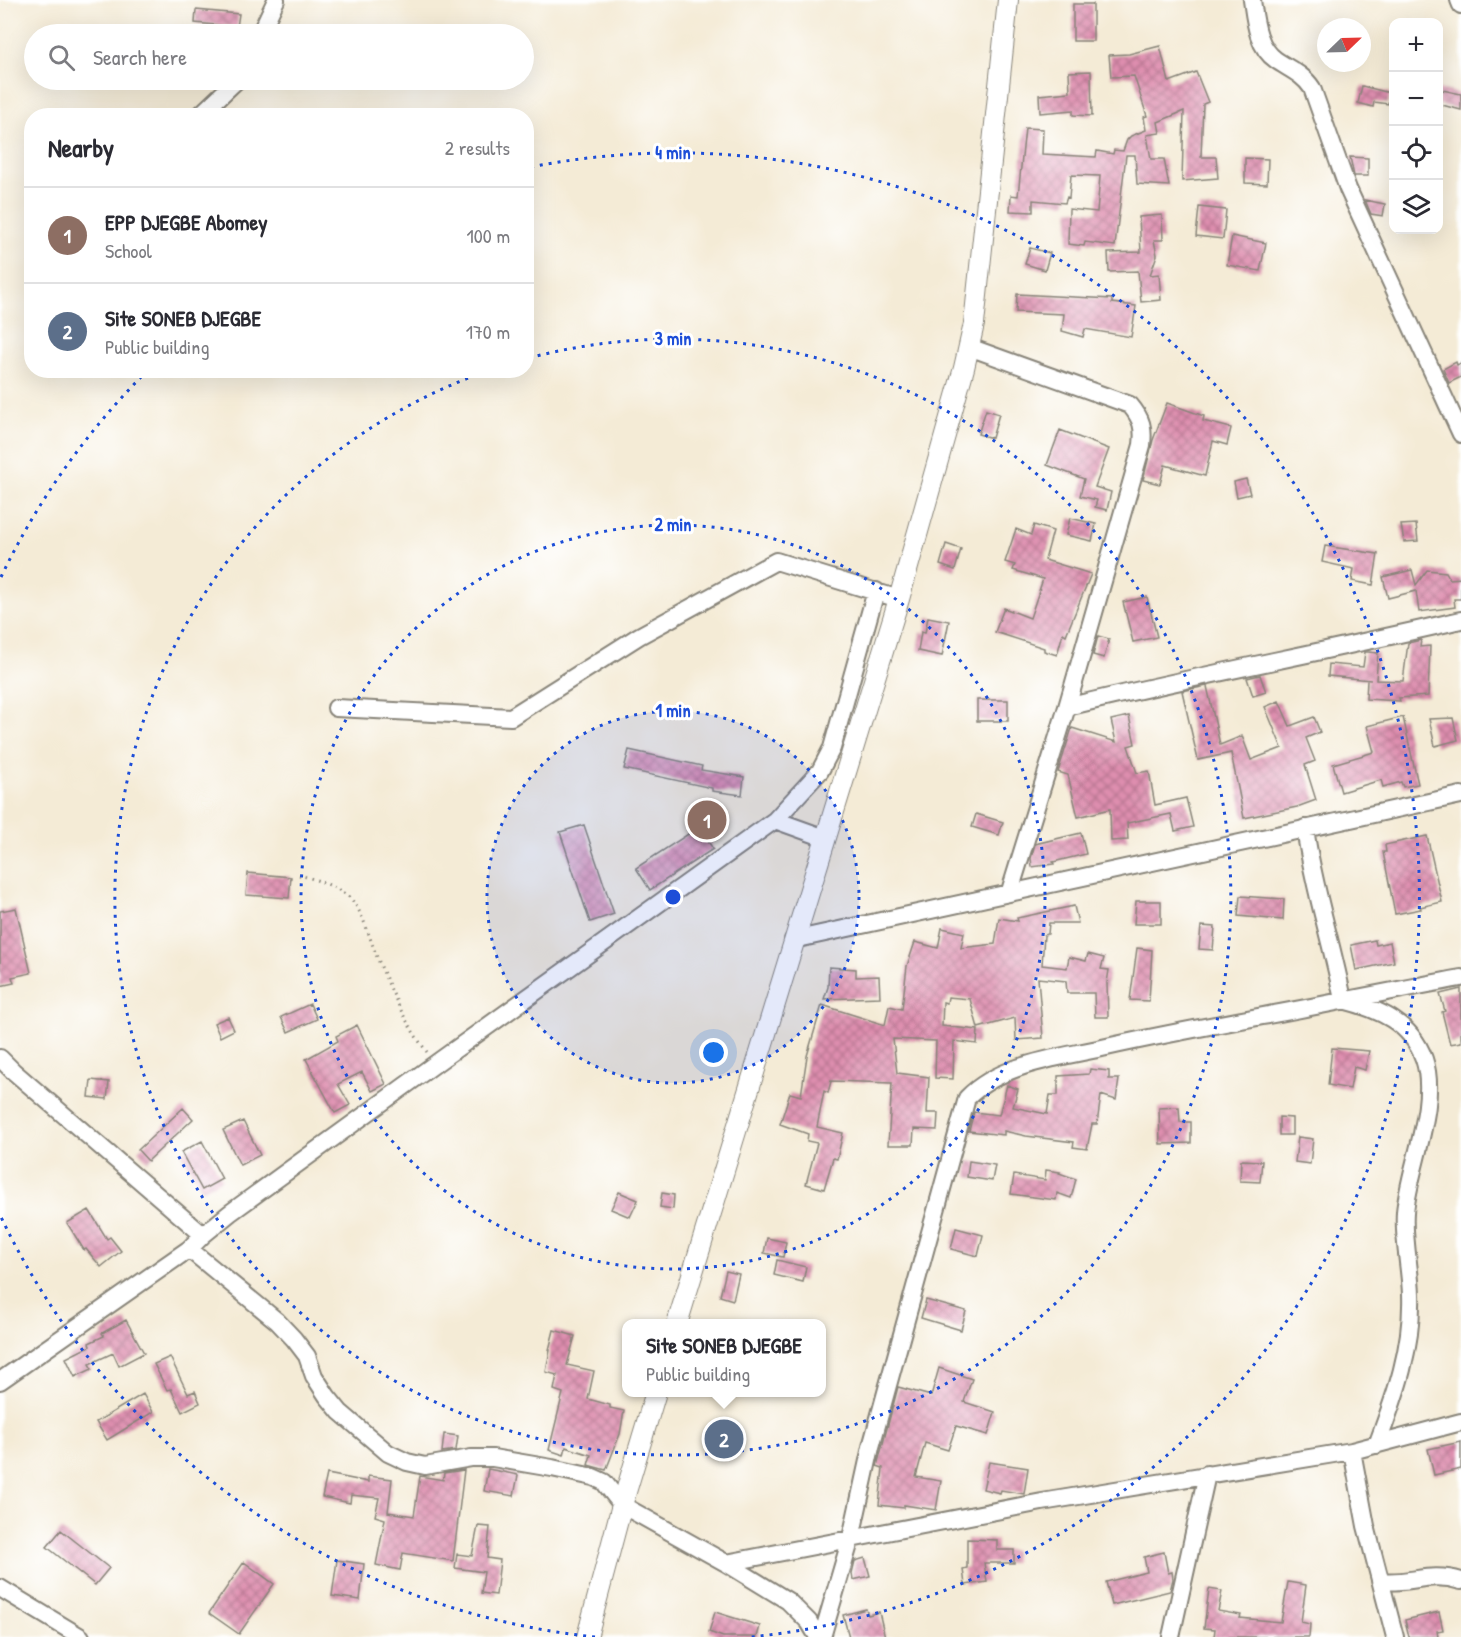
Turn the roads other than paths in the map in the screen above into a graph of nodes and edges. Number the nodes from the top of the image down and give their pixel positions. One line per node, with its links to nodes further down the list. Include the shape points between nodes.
1 (276, 0): 6 (street)
2 (1008, 0): 9 (street)
3 (1252, 0): 10 (street, via 1261,43 1273,58 1305,78 1312,88 1348,189)
4 (1459, 0): 5 (street)
5 (1461, 5)
6 (265, 24)
7 (226, 90): 8 (street)
8 (207, 108)
9 (969, 347): 12 (street); 14 (street, via 1130,405 1140,417 1142,445)
10 (1461, 434)
11 (876, 591): 12 (street); 15 (street, via 776,561 639,636 511,717); 17 (street, via 832,748 820,771)
12 (899, 599): 19 (street)
13 (1461, 620): 14 (street)
14 (1067, 707): 20 (street)
15 (336, 708)
16 (1461, 795): 18 (street)
17 (775, 820): 19 (street); 25 (street)
18 (1305, 828): 20 (street); 23 (street, via 1310,867)
19 (825, 838): 21 (street)
20 (1010, 891): 21 (street)
21 (793, 940): 27 (street)
22 (1461, 978): 23 (street)
23 (1343, 1000): 31 (street, via 1391,1017 1407,1031 1417,1044 1428,1075 1427,1101 1405,1214 1411,1328 1406,1359); 35 (street, via 1019,1068 978,1087 967,1098 871,1447)
24 (0, 1058): 25 (street)
25 (203, 1235): 26 (street)
26 (189, 1250): 28 (street); 34 (street, via 277,1321 306,1356 340,1412 388,1453 425,1466 494,1458 552,1467 604,1482)
27 (678, 1319)
28 (0, 1381)
29 (654, 1397): 34 (street)
30 (1461, 1422): 31 (street)
31 (1377, 1445): 32 (street)
32 (1352, 1451): 33 (street); 37 (street)
33 (1207, 1474): 35 (street); 43 (street)
34 (622, 1505): 36 (street); 41 (street)
35 (851, 1538): 36 (street); 42 (street)
36 (726, 1563): 42 (street, via 788,1600)
37 (1380, 1581): 38 (street, via 1425,1576); 44 (street)
38 (1461, 1581)
39 (0, 1588): 40 (street)
40 (81, 1637)
41 (587, 1637)
42 (820, 1637)
43 (1171, 1637)
44 (1395, 1637)

